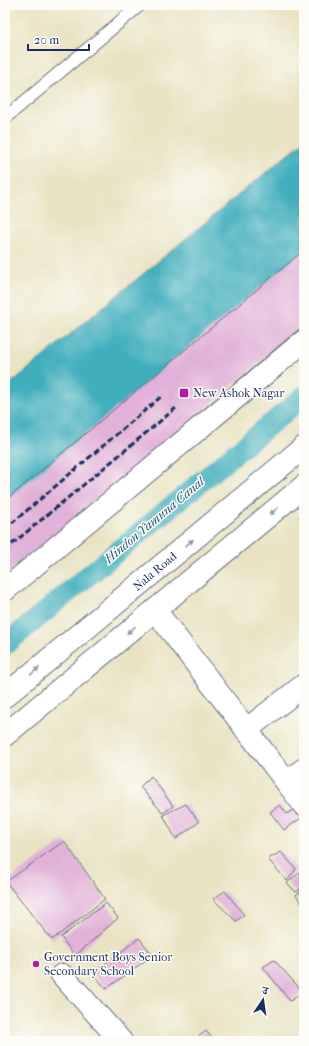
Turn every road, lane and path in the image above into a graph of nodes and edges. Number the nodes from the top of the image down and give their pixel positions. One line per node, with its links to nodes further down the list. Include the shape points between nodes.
1 (140, 5): 2 (lane)
2 (5, 118)
3 (304, 341): 8 (street)
4 (304, 447): 6 (street, Nala Road, one-way to 4)
5 (304, 486): 7 (street, one-way to 7)
6 (162, 565): 7 (street); 11 (street, Nala Road, one-way to 6)
7 (181, 588): 9 (street)
8 (5, 590)
9 (155, 610): 12 (street); 13 (street, one-way to 13)
10 (304, 685): 12 (street)
11 (5, 696)
12 (246, 730): 15 (street)
13 (5, 735)
14 (304, 769): 15 (street)
15 (287, 782): 16 (street)
16 (304, 805)
17 (62, 975): 18 (street)
18 (121, 1041)

